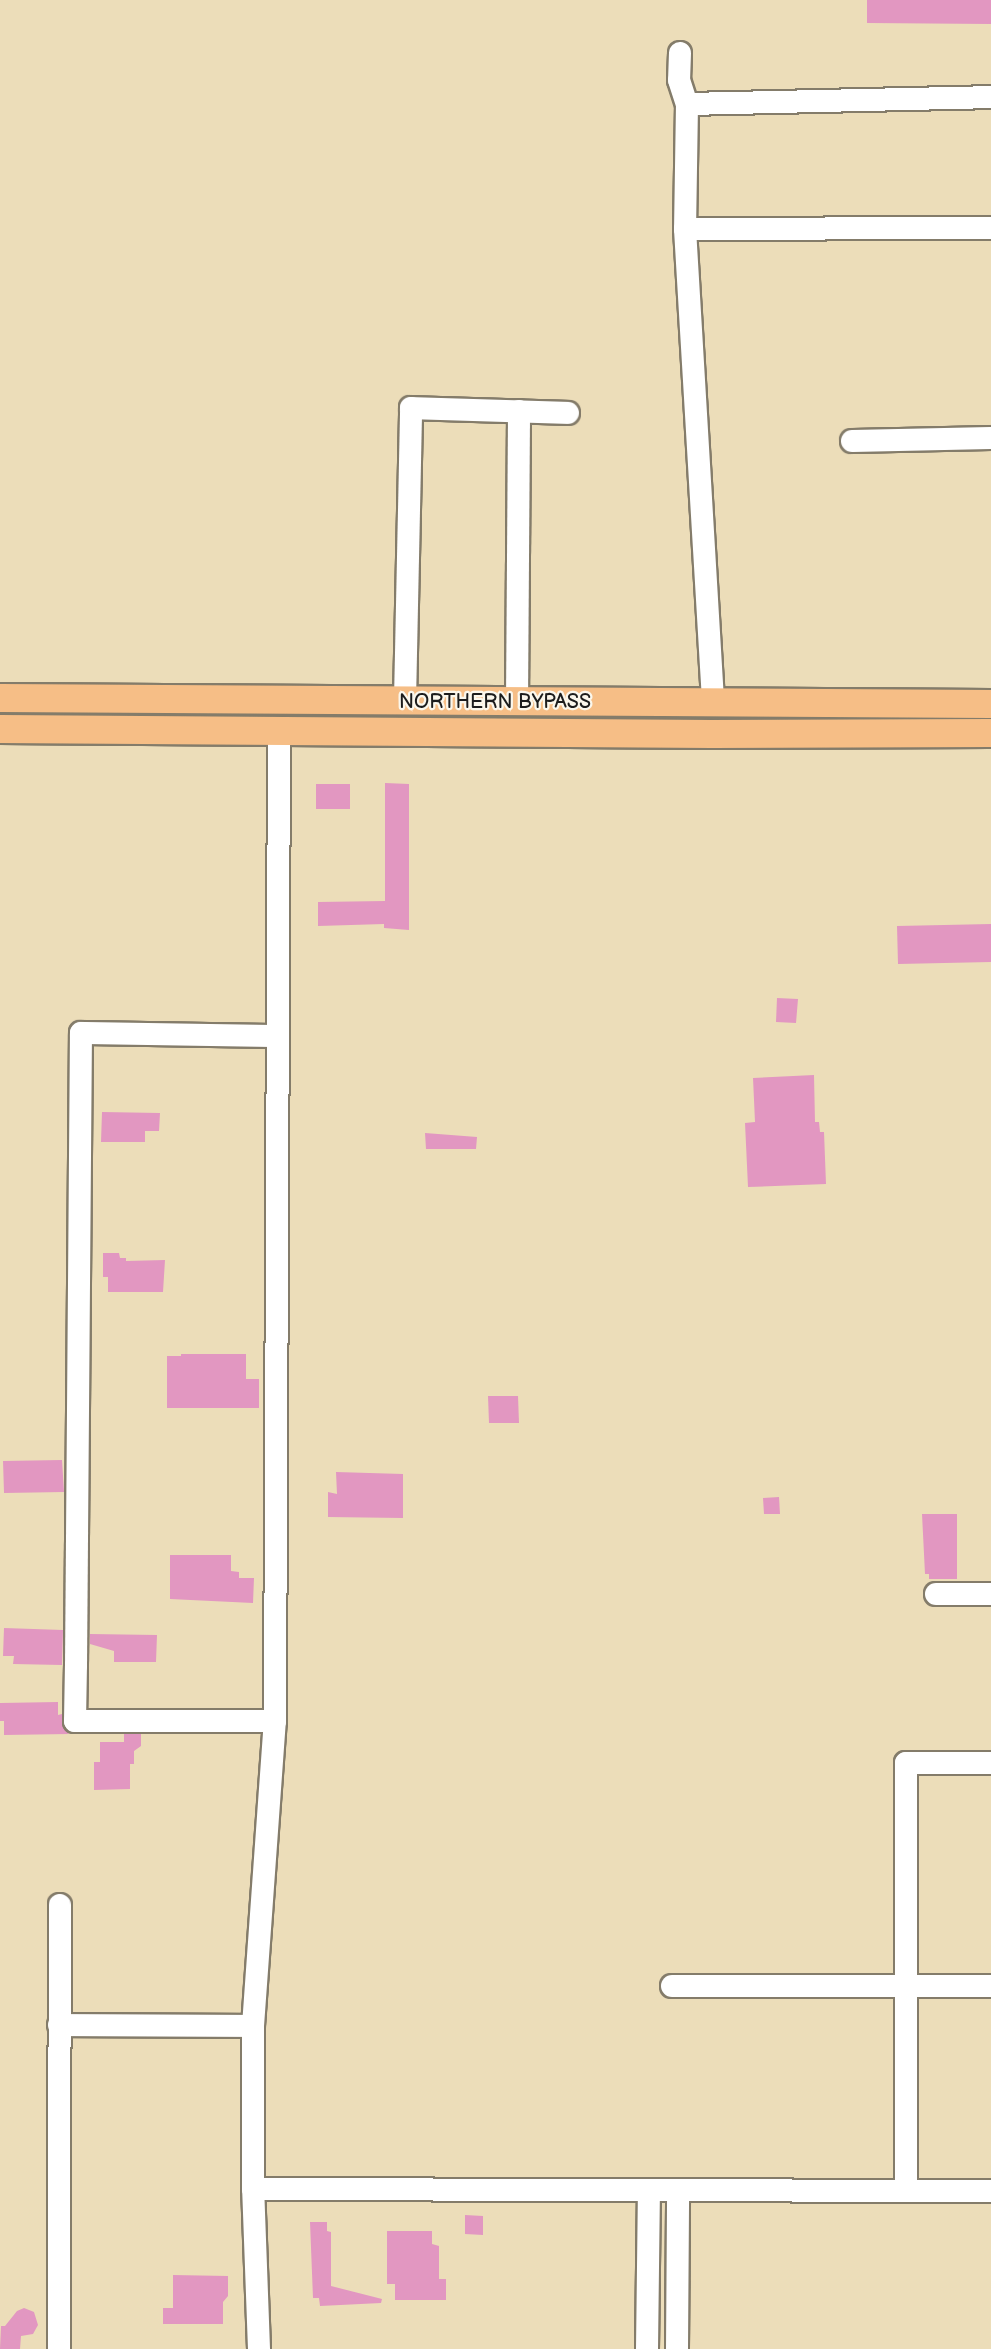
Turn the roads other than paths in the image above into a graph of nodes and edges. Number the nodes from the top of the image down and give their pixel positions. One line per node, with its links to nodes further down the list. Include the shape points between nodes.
1 (680, 53): 3 (street, via 679,80)
2 (991, 98): 3 (street)
3 (687, 104): 5 (street)
4 (991, 228): 5 (street)
5 (685, 229): 13 (street)
6 (519, 411): 7 (street); 11 (street, via 411,408); 12 (street)
7 (568, 413)
8 (991, 438): 9 (street)
9 (852, 441)
10 (0, 698): 11 (main road, NORTHERN BYPASS)
11 (405, 701): 12 (main road, NORTHERN BYPASS)
12 (517, 702): 13 (main road, NORTHERN BYPASS)
13 (712, 704): 14 (main road, NORTHERN BYPASS)
14 (991, 704)
15 (0, 729): 16 (main road, NORTHERN BYPASS)
16 (279, 730): 17 (main road, NORTHERN BYPASS); 18 (street)
17 (991, 733)
18 (277, 1036): 21 (street); 21 (street, via 81,1034 75,1699 75,1721)
19 (936, 1594): 20 (street)
20 (991, 1594)
21 (275, 1721): 28 (street)
22 (991, 1763): 25 (street, via 906,1763)
23 (60, 1905): 27 (street)
24 (672, 1986): 25 (street)
25 (906, 1986): 26 (street); 30 (street)
26 (991, 1986)
27 (59, 2025): 28 (street); 34 (street)
28 (253, 2026): 29 (street)
29 (253, 2189): 32 (street); 35 (street)
30 (906, 2191): 31 (street); 33 (street)
31 (991, 2191)
32 (649, 2192): 33 (street); 36 (street)
33 (678, 2192): 37 (street)
34 (59, 2349)
35 (259, 2349)
36 (647, 2349)
37 (677, 2349)

